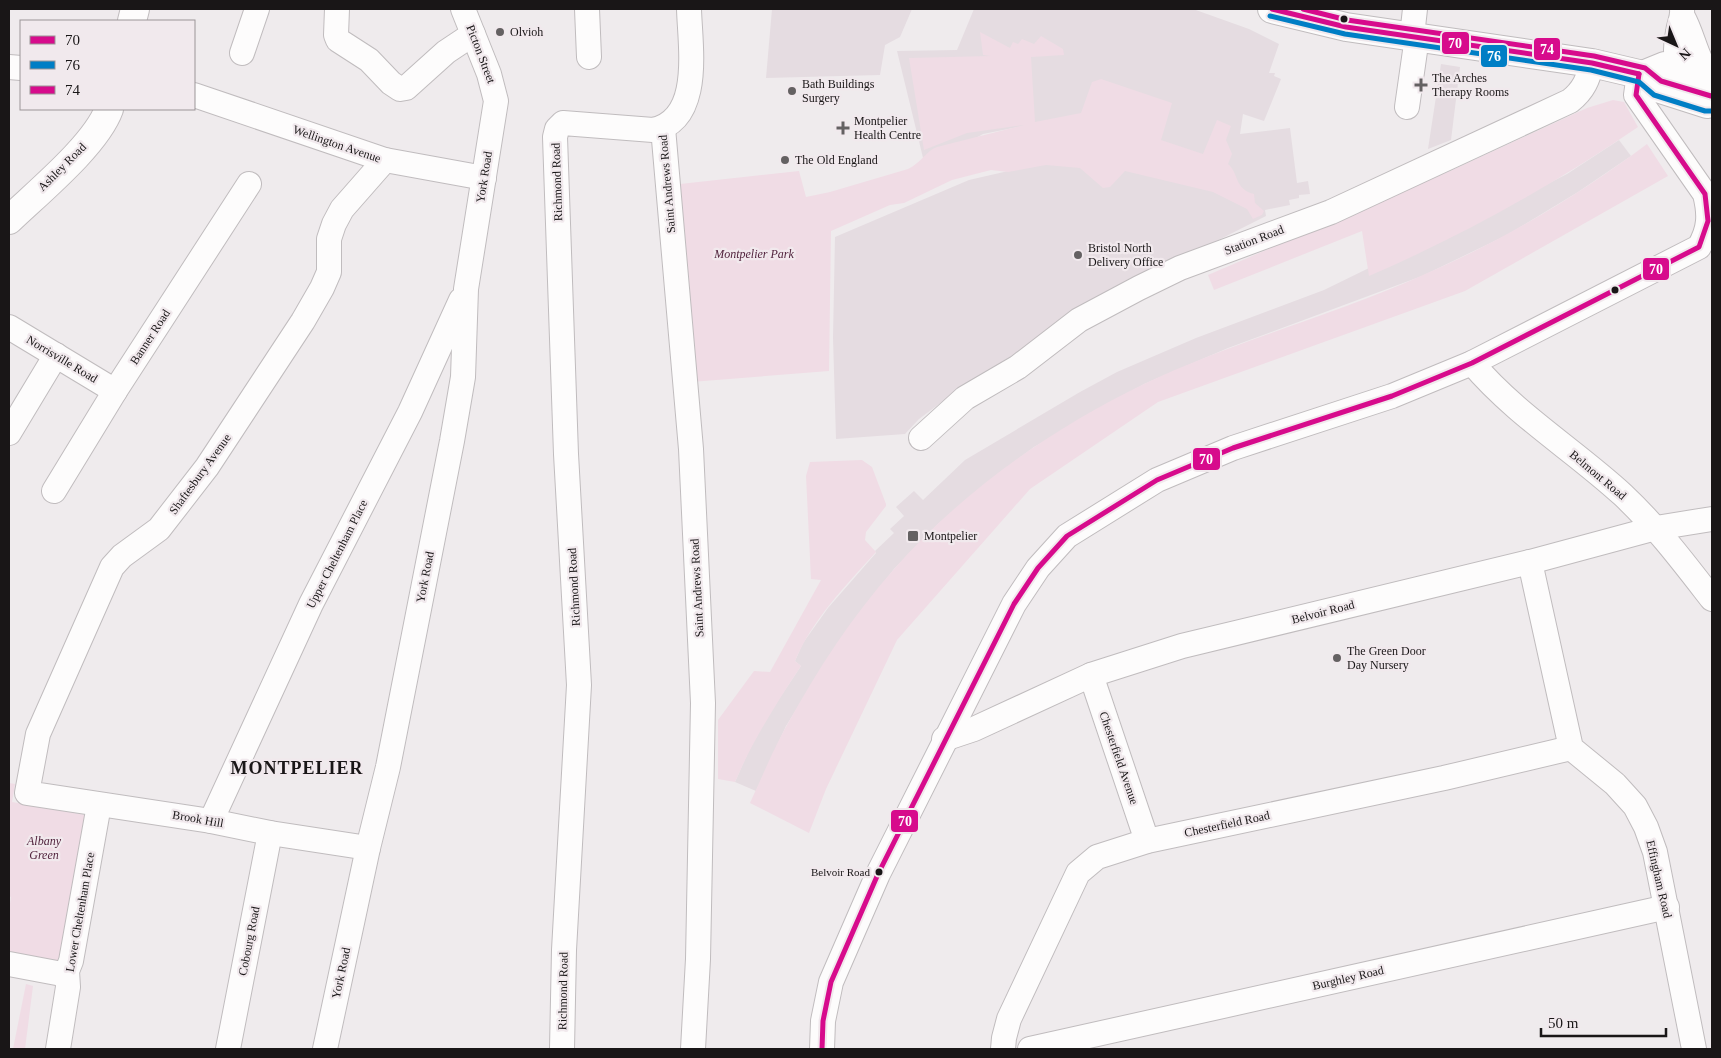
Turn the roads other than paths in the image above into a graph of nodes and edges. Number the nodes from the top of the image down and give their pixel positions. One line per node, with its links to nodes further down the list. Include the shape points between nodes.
1 (257, 9): 11 (street)
2 (337, 9): 9 (street, via 338,40 369,60 400,89 414,83 446,52)
3 (463, 9): 9 (street, Picton Street)
4 (587, 9): 12 (street)
5 (689, 9): 23 (street, via 691,77 688,95 678,115)
6 (1272, 9): 10 (main road, via 1346,27)
7 (1415, 9): 10 (street)
8 (1682, 13): 14 (street); 16 (street, via 1703,68)
9 (473, 34): 19 (street, Picton Street)
10 (1414, 37): 13 (main road); 21 (street)
11 (242, 53)
12 (589, 57)
13 (1592, 63): 15 (main road); 35 (street, Station Road, via 1581,93 1570,101 1330,212 1180,268 1079,320 1018,367 954,406)
14 (1677, 69): 15 (main road, via 1665,66); 16 (main road); 18 (street, via 1687,83)
15 (1641, 74): 20 (main road, via 1657,88); 28 (street, via 1636,95 1705,194 1710,211)
16 (1712, 79)
17 (195, 95): 24 (street, Wellington Avenue)
18 (1712, 99)
19 (496, 101): 25 (street, York Road)
20 (1712, 103)
21 (1407, 107)
22 (108, 110): 27 (main road, Ashley Road, via 80,150)
23 (663, 128): 56 (street, Richmond Road, via 622,129 567,123 560,126 555,137 566,454 579,685 564,950); 57 (street, Saint Andrews Road, via 691,449 703,703 698,959)
24 (385, 160): 25 (street, Wellington Avenue); 44 (street, Shaftesbury Avenue, via 338,216 329,239 329,272 322,288 207,468 159,529 112,567 38,734)
25 (484, 178): 29 (street, York Road)
26 (249, 184): 33 (street, Banner Road)
27 (9, 220)
28 (1708, 241): 32 (street, via 1693,252)
29 (466, 289): 46 (street, Upper Cheltenham Place, via 410,412 311,604); 49 (street, York Road, via 463,377 455,425 388,767)
30 (9, 327): 31 (street, Norrisville Road)
31 (56, 355): 33 (street, Norrisville Road); 34 (street)
32 (1472, 363): 38 (street, Belmont Road, via 1495,390 1623,495); 42 (street, via 1392,396 1233,448 1157,480 1067,536 1038,568 1014,604)
33 (116, 391): 36 (street, Banner Road)
34 (9, 433)
35 (920, 438)
36 (54, 491)
37 (1712, 519): 38 (street, Belvoir Road)
38 (1656, 528): 39 (street, Belvoir Road); 40 (street, Belmont Road)
39 (1530, 562): 41 (street, Belvoir Road, via 1182,646); 43 (street)
40 (1712, 599)
41 (1091, 675): 42 (street, Belvoir Road, via 974,729); 48 (street, Chesterfield Avenue)
42 (944, 739): 58 (street, via 878,874 831,982 823,1021)
43 (1571, 748): 48 (street, Chesterfield Road); 50 (street, Effingham Road, via 1615,784 1641,817 1655,852)
44 (28, 793): 45 (street, Brook Hill)
45 (99, 805): 46 (street, Brook Hill); 52 (street, Lower Cheltenham Place)
46 (211, 821): 47 (street, Brook Hill)
47 (270, 833): 49 (street, Brook Hill); 54 (street, Cobourg Road)
48 (1147, 841): 59 (street, Chesterfield Road, via 1097,857 1078,873 1009,1019)
49 (368, 848): 55 (street, York Road)
50 (1667, 907): 60 (street, Burghley Road); 61 (street, Effingham Road)
51 (9, 964): 52 (street, via 62,974)
52 (68, 971): 53 (street, Lower Cheltenham Place)
53 (58, 1049)
54 (228, 1049)
55 (325, 1049)
56 (562, 1049)
57 (692, 1049)
58 (822, 1049)
59 (1003, 1049)
60 (1030, 1049)
61 (1694, 1049)

